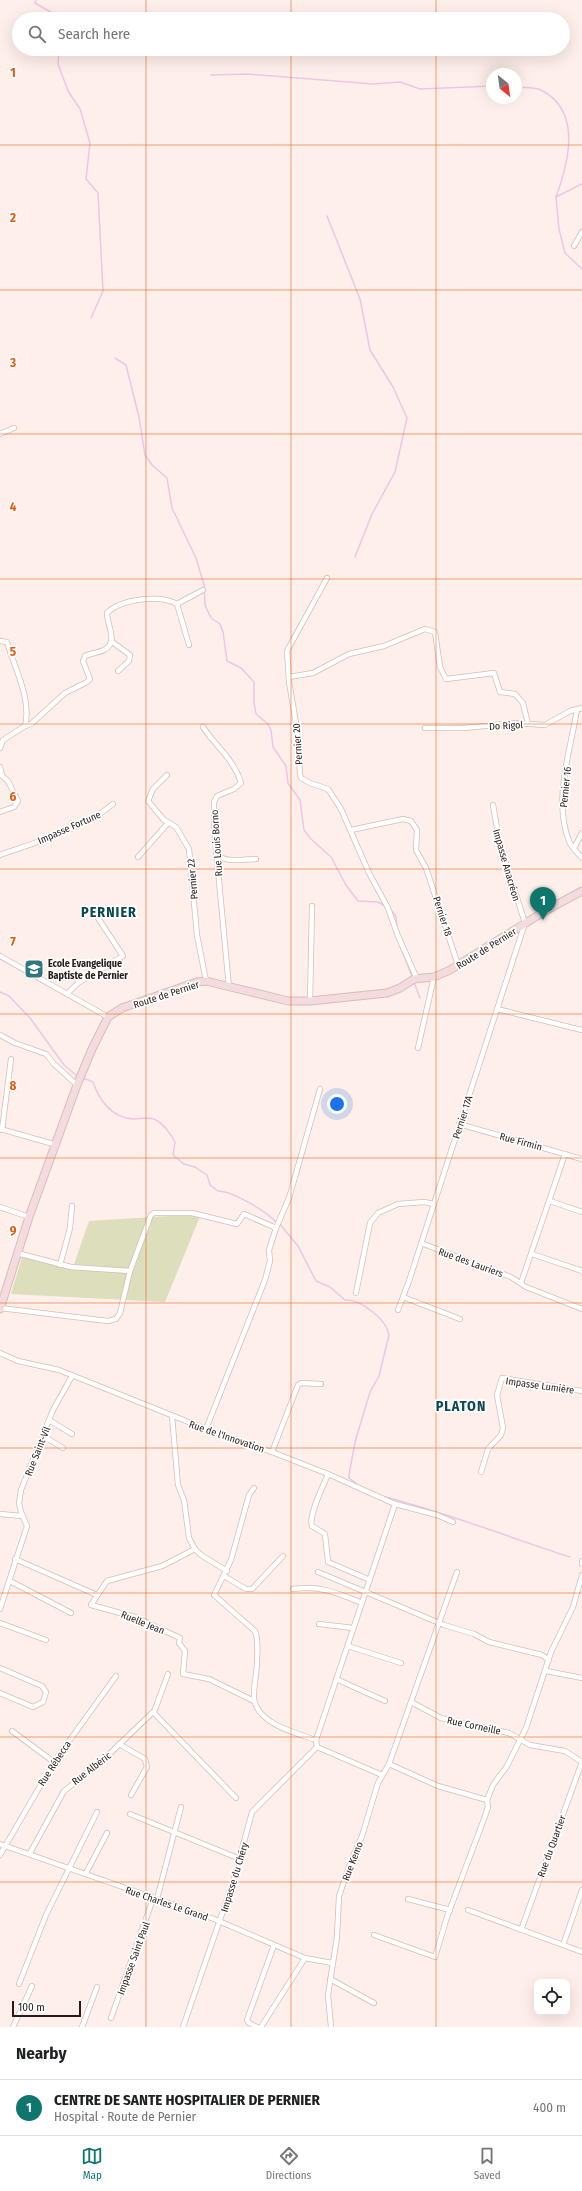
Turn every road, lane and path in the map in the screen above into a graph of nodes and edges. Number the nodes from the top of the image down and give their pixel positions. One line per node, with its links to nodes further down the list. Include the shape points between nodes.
1 (582, 232): 2 (street)
2 (574, 246)
3 (14, 428): 4 (street)
4 (0, 434)
5 (327, 578): 12 (street, Pernier 20, via 287,651)
6 (203, 590): 7 (street)
7 (177, 604): 9 (street, via 150,598 111,609 107,617); 10 (street)
8 (0, 641): 16 (street, via 7,642 22,687 27,718)
9 (111, 641): 11 (street, via 130,655 129,661); 16 (street, via 103,650 85,656 83,661 90,678 87,682 65,693 31,724)
10 (189, 645)
11 (118, 670)
12 (289, 677): 15 (street, via 313,673 349,654 384,646 425,629 435,632 440,668 446,679 494,673 500,692 516,694 523,703); 26 (street, Pernier 20, via 301,778 328,789)
13 (582, 708): 14 (street, Do Rigol)
14 (577, 710): 15 (street, Do Rigol, via 545,725); 28 (street, Pernier 16, via 564,783 562,810 569,841)
15 (528, 724): 18 (street, Do Rigol)
16 (25, 726): 19 (street, via 3,740)
17 (203, 727): 29 (street, Rue Louis Borno, via 229,758 237,770 240,782 234,789 216,796)
18 (425, 728)
19 (0, 748)
20 (0, 767): 24 (street, via 2,776 8,781 18,802 14,807)
21 (167, 775): 25 (street, Pernier 22, via 148,798 149,803)
22 (113, 804): 30 (street, Impasse Fortune, via 57,834)
23 (493, 805): 37 (street, Impasse Anacréon, via 500,845)
24 (0, 812)
25 (168, 823): 31 (street); 42 (street, Pernier 22, via 176,827 189,849 197,936)
26 (351, 830): 39 (street, Pernier 18, via 394,820 408,820 417,830 416,850 426,868); 41 (street, Pernier 20, via 369,873 388,908)
27 (582, 833): 28 (street)
28 (574, 848): 32 (street, Pernier 16)
29 (216, 853): 33 (street, via 227,860); 43 (street, Rue Louis Borno)
30 (0, 855)
31 (138, 857)
32 (582, 858)
33 (256, 859)
34 (582, 891): 37 (street, Route de Pernier)
35 (312, 906): 45 (street)
36 (96, 915): 44 (street, via 124,956 78,983)
37 (525, 923): 39 (street, Route de Pernier); 46 (street, Pernier 17A)
38 (0, 956): 44 (street)
39 (458, 965): 40 (street, Route de Pernier)
40 (434, 977): 41 (street, Route de Pernier); 50 (street)
41 (417, 979): 45 (street, Route de Pernier, via 388,993)
42 (206, 982): 43 (street, Route de Pernier); 47 (street, Route de Pernier, via 197,982 156,995 122,1008)
43 (229, 987): 45 (street, Route de Pernier, via 288,1001)
44 (67, 994): 47 (street)
45 (310, 1002)
46 (497, 1009): 48 (street); 54 (street, Pernier 17A)
47 (108, 1017): 52 (street)
48 (582, 1030)
49 (0, 1035): 52 (street, via 46,1054)
50 (418, 1048)
51 (11, 1060): 55 (street)
52 (77, 1085): 56 (street)
53 (320, 1089): 65 (street, via 289,1198)
54 (459, 1124): 57 (street, Rue Firmin); 60 (street, Pernier 17A)
55 (1, 1130): 56 (street)
56 (57, 1145): 64 (street)
57 (565, 1154): 58 (street, Rue Firmin); 59 (street)
58 (582, 1159)
59 (550, 1202): 63 (street); 68 (street)
60 (434, 1204): 66 (street, Pernier 17A); 73 (street, via 398,1204 378,1213 370,1223)
61 (72, 1206): 69 (street, via 70,1228)
62 (0, 1207): 64 (street)
63 (582, 1212)
64 (29, 1217): 67 (street)
65 (276, 1228): 70 (street, via 246,1214 241,1216 237,1224 192,1213 154,1213 151,1215); 86 (street, via 269,1250 270,1261 265,1280)
66 (421, 1244): 72 (street, Rue des Lauriers); 74 (street, Pernier 17A)
67 (18, 1253): 69 (street); 75 (street)
68 (532, 1254): 71 (street); 72 (street)
69 (60, 1265): 70 (street, via 71,1268)
70 (130, 1271): 76 (street, via 120,1314 112,1321)
71 (582, 1271)
72 (521, 1283): 77 (street, Rue des Lauriers)
73 (356, 1293)
74 (403, 1297): 78 (street, Pernier 17A); 79 (street)
75 (1, 1300): 76 (street)
76 (0, 1309)
77 (582, 1309)
78 (398, 1310)
79 (460, 1319)
80 (0, 1354): 81 (street, Rue de l'Innovation)
81 (72, 1376): 84 (street, Rue de l'Innovation); 85 (street, Rue Saint-Vil)
82 (321, 1384): 90 (street, via 298,1385)
83 (582, 1391): 91 (street, Impasse Lumière, via 502,1378 497,1396 502,1435 488,1449)
84 (172, 1416): 86 (street, Rue de l'Innovation); 98 (street, via 178,1485 184,1500 189,1538)
85 (50, 1420): 87 (street); 88 (street, Rue Saint-Vil)
86 (206, 1429): 90 (street, Rue de l'Innovation)
87 (72, 1434)
88 (43, 1436): 89 (street); 96 (street, Rue Saint-Vil, via 21,1490 19,1503)
89 (63, 1448)
90 (272, 1452): 92 (street, Rue de l'Innovation)
91 (481, 1472)
92 (328, 1474): 94 (street, Rue de l'Innovation); 105 (street, via 310,1522 325,1534 328,1562)
93 (254, 1488): 103 (street, via 249,1495 243,1523)
94 (395, 1504): 97 (street, Rue de l'Innovation); 105 (street)
95 (0, 1514): 96 (street)
96 (22, 1516): 100 (street, Rue Saint-Vil, via 27,1524)
97 (453, 1522)
98 (195, 1549): 103 (street); 109 (street, via 162,1566 107,1581)
99 (282, 1556): 103 (street, via 252,1589 246,1589)
100 (15, 1558): 106 (street); 109 (street)
101 (318, 1572): 108 (street)
102 (457, 1572): 114 (street, Rue Kemo)
103 (225, 1574): 129 (street, via 214,1595 256,1634)
104 (582, 1575): 119 (street, via 572,1607 558,1634)
105 (370, 1580): 108 (street)
106 (10, 1581): 111 (street); 112 (street)
107 (293, 1589): 110 (street, via 318,1588)
108 (366, 1591): 110 (street); 114 (street)
109 (97, 1595): 129 (street, Ruelle Jean, via 91,1605 135,1617 180,1638 179,1643 185,1651 183,1674 209,1679)
110 (362, 1602): 116 (street)
111 (0, 1609)
112 (71, 1613)
113 (0, 1623): 117 (street)
114 (439, 1623): 119 (street, via 474,1634 489,1642 542,1655); 130 (street, Rue Kemo)
115 (319, 1624): 116 (street)
116 (353, 1628): 118 (street)
117 (46, 1640)
118 (348, 1646): 120 (street); 126 (street)
119 (549, 1660): 122 (street)
120 (401, 1663)
121 (0, 1668): 127 (street, via 42,1686 46,1692 43,1702 33,1707)
122 (546, 1671): 125 (street); 134 (street)
123 (168, 1674): 131 (street)
124 (116, 1676): 137 (street, Rue Rébecca)
125 (582, 1678)
126 (336, 1679): 128 (street); 133 (street)
127 (0, 1693)
128 (385, 1700)
129 (254, 1701): 133 (street, via 272,1722)
130 (411, 1702): 134 (street, Rue Corneille, via 441,1718 509,1733); 139 (street, Rue Kemo)
131 (153, 1712): 135 (street, Rue Albéric); 142 (street)
132 (12, 1731): 137 (street)
133 (316, 1740): 136 (street)
134 (521, 1741): 138 (street, Rue Corneille, via 530,1745 559,1749); 143 (street, via 508,1766 493,1785)
135 (119, 1744): 141 (street, via 147,1762 147,1767); 150 (street, Rue Albéric, via 92,1770 64,1791)
136 (316, 1748): 140 (street); 152 (street, Impasse du Chéry, via 252,1812)
137 (54, 1762): 149 (street, Rue Rébecca)
138 (582, 1762): 161 (street, Rue du Quartier)
139 (389, 1764): 140 (street, Rue Kemo); 143 (street, via 438,1786)
140 (382, 1775): 167 (street, Rue Kemo, via 339,1896)
141 (131, 1795)
142 (236, 1798)
143 (487, 1800): 158 (street, via 488,1807 479,1834)
144 (181, 1807): 147 (street, Impasse Saint Paul)
145 (97, 1812): 153 (street)
146 (130, 1814): 147 (street)
147 (174, 1832): 152 (street); 156 (street, Impasse Saint Paul)
148 (107, 1833): 154 (street)
149 (2, 1845): 150 (street, Rue Charles Le Grand); 151 (street, Rue Rébecca)
150 (30, 1853): 153 (street, Rue Charles Le Grand)
151 (0, 1856)
152 (240, 1859): 160 (street, Impasse du Chéry)
153 (69, 1869): 154 (street, Rue Charles Le Grand); 169 (street, via 46,1915)
154 (86, 1874): 156 (street, Rue Charles Le Grand)
155 (582, 1890): 164 (street)
156 (155, 1899): 160 (street, Rue Charles Le Grand); 173 (street, Impasse Saint Paul)
157 (408, 1899): 158 (street)
158 (450, 1910): 162 (street, via 435,1957)
159 (468, 1910): 161 (street)
160 (220, 1922): 163 (street, Rue Charles Le Grand); 176 (street, Impasse du Chéry)
161 (521, 1930): 164 (street)
162 (374, 1935)
163 (274, 1945): 166 (street, Rue Charles Le Grand); 177 (street, via 247,2020)
164 (563, 1945): 165 (street)
165 (582, 1952)
166 (305, 1958): 167 (street, Rue Charles Le Grand); 178 (street)
167 (332, 1963): 168 (street, Rue Kemo)
168 (330, 1979): 172 (street); 179 (street, Rue Kemo, via 328,1995)
169 (20, 1984)
170 (32, 1986): 174 (street)
171 (97, 1987): 175 (street)
172 (374, 2003)
173 (111, 2018)
174 (13, 2027)
175 (82, 2027)
176 (183, 2027)
177 (257, 2027)
178 (261, 2027)
179 (331, 2027)

